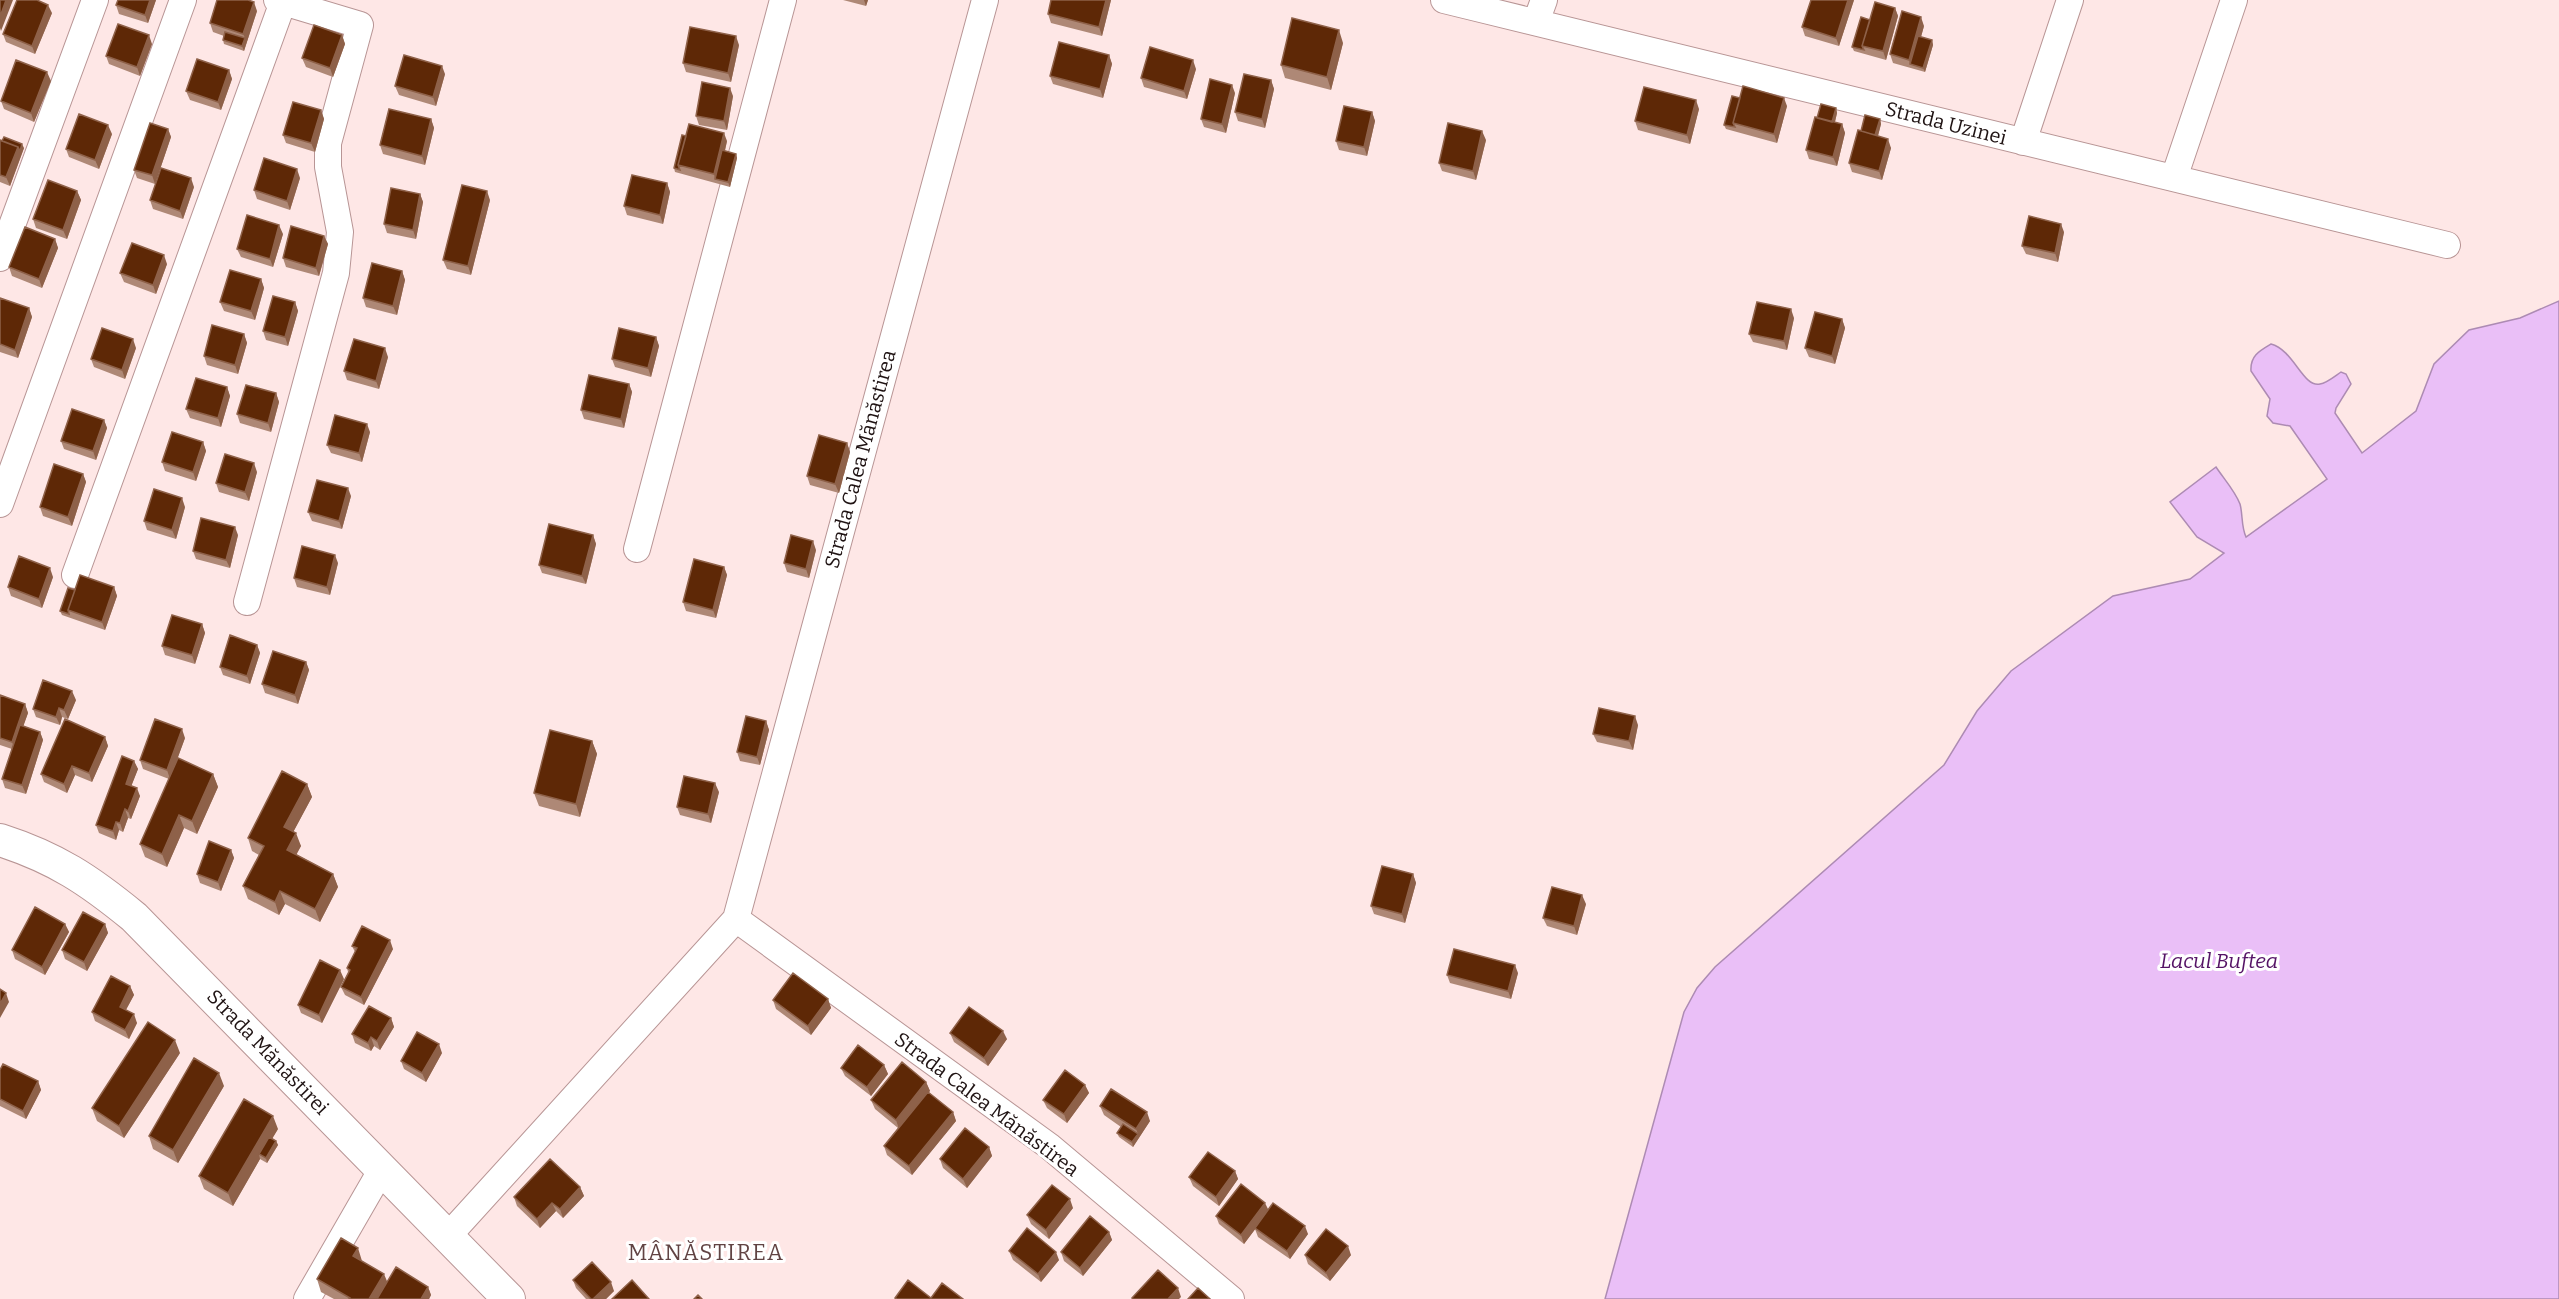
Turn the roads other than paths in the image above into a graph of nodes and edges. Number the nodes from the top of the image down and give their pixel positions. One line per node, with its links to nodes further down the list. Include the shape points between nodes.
1 (95, 0): 13 (street)
2 (183, 0): 14 (street)
3 (783, 0): 15 (street)
4 (984, 0): 19 (street, Strada Calea Mănăstirea)
5 (1444, 0): 9 (street, Strada Uzinei)
6 (2070, 0): 10 (street)
7 (2234, 0): 11 (street)
8 (280, 1): 16 (street); 17 (street, via 360,25 328,143 339,232 336,273)
9 (1540, 11): 10 (street, Strada Uzinei)
10 (2023, 142): 11 (street, Strada Uzinei)
11 (2174, 178): 12 (street, Strada Uzinei)
12 (2447, 245)
13 (0, 258)
14 (0, 504)
15 (637, 549)
16 (75, 575)
17 (247, 602)
18 (0, 840): 20 (street, Strada Mănăstirei, via 62,865 134,917)
19 (736, 919): 21 (street, Strada Calea Mănăstirea); 24 (street, Strada Calea Mănăstirea, via 1048,1146)
20 (382, 1169): 21 (street, Strada Mănăstirei); 22 (street)
21 (448, 1236): 23 (street, Strada Mănăstirei)
22 (307, 1299)
23 (509, 1299)
24 (1231, 1299)

